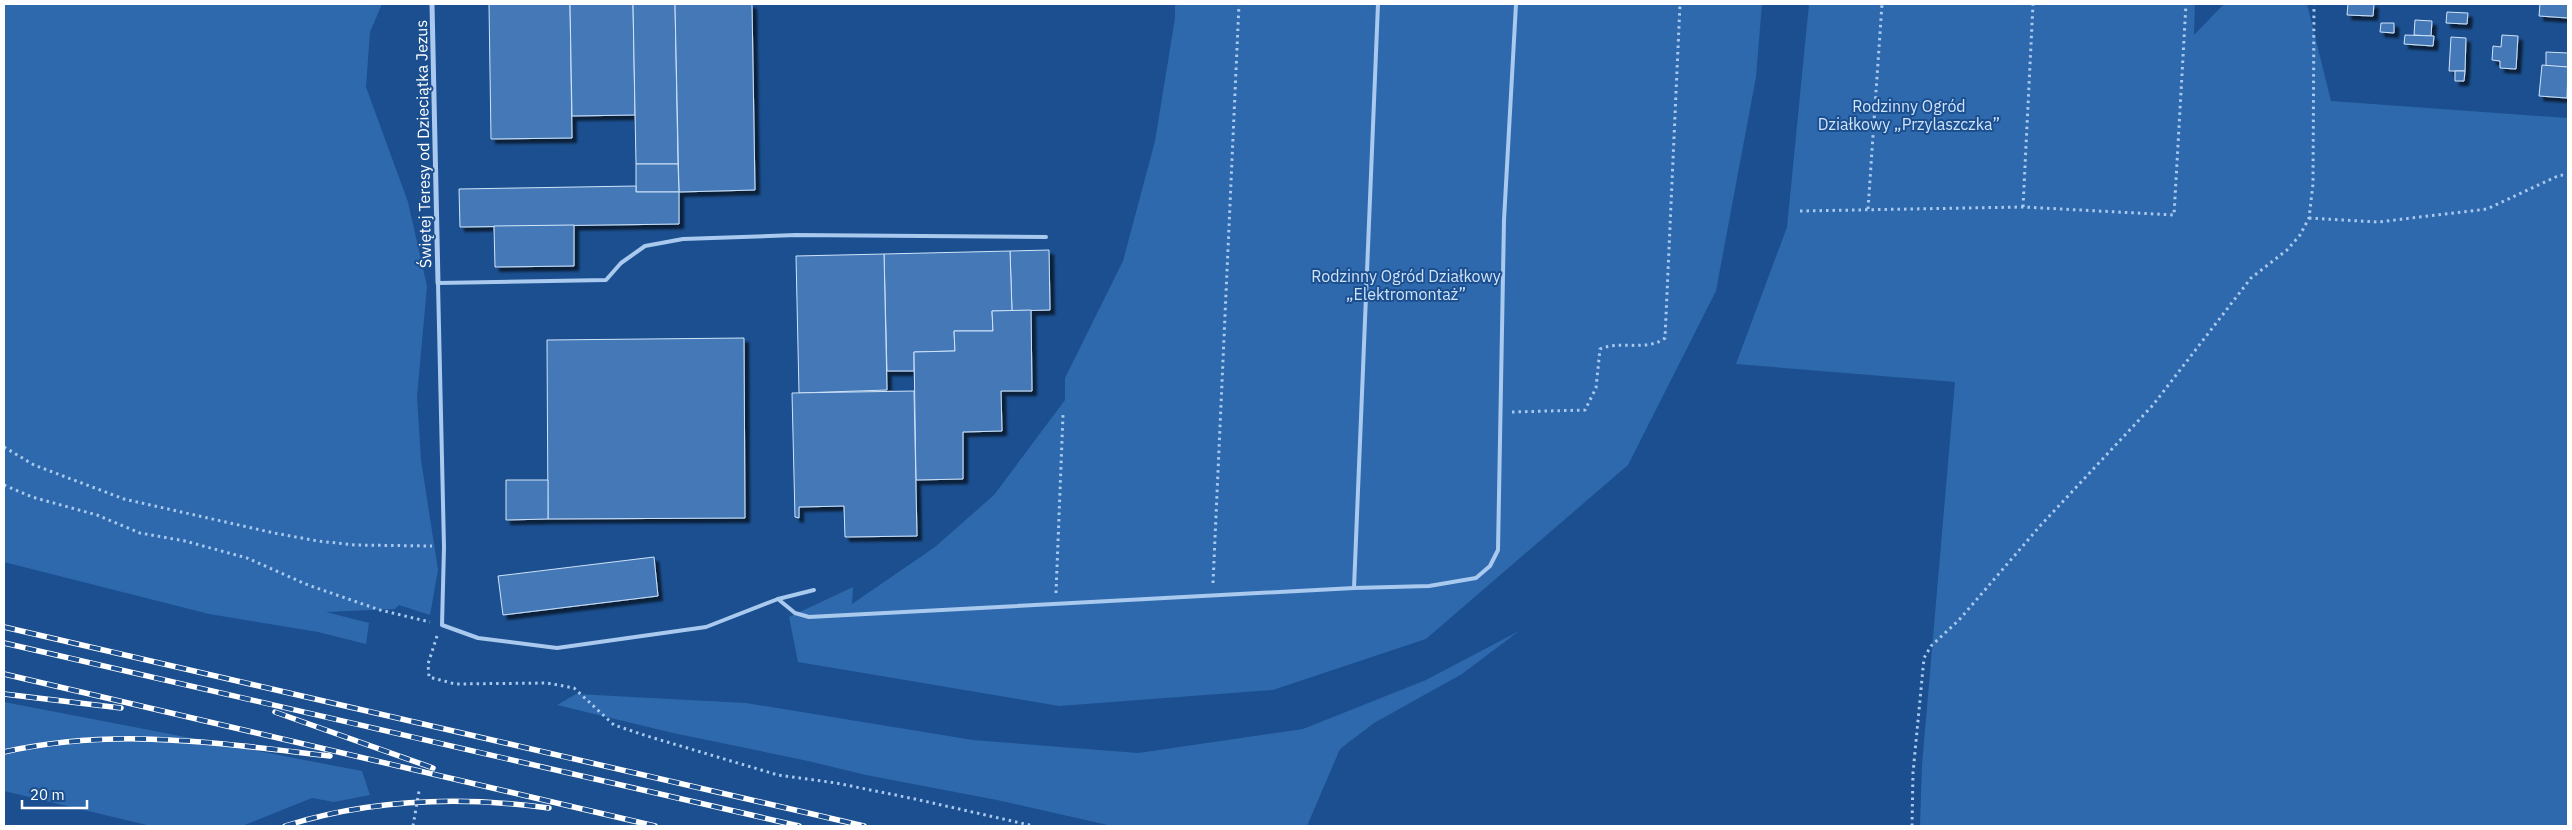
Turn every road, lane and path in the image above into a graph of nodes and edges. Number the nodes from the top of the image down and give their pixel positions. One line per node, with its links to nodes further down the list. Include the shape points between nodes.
1 (432, 4): 16 (street, Świętej Teresy od Dzieciątka Jezus)
2 (1239, 4): 24 (path)
3 (1378, 4): 22 (lane)
4 (1516, 4): 17 (lane, via 1504,220)
5 (1680, 4): 17 (path, via 1665,338 1657,344 1600,349 1596,388 1585,410)
6 (1882, 4): 12 (path)
7 (2033, 4): 11 (path)
8 (2186, 4): 11 (path, via 2174,215)
9 (2314, 4): 14 (path, via 2313,184)
10 (2568, 176): 14 (path, via 2560,175 2488,209 2378,222)
11 (2023, 207): 12 (path)
12 (1868, 209): 13 (path)
13 (1800, 211)
14 (2309, 218): 31 (path, via 2287,250 2251,278 2153,405 2040,526 1924,658 1913,773)
15 (1046, 237): 16 (lane, via 796,235 683,239 645,246 621,263 606,280)
16 (438, 283): 21 (lane)
17 (1499, 412): 22 (lane, via 1498,550 1495,560 1476,578 1429,586)
18 (1063, 415): 26 (path)
19 (4, 448): 21 (path, via 34,465 124,499 274,533 355,545)
20 (4, 485): 27 (path, via 140,532 247,558 308,585 380,610)
21 (444, 547): 27 (lane)
22 (1354, 588): 24 (lane)
23 (814, 590): 25 (lane)
24 (1212, 596): 26 (lane)
25 (778, 599): 26 (lane, via 795,613 809,617); 27 (lane, via 706,627 557,648 478,638)
26 (1056, 604)
27 (442, 625): 30 (path, via 428,664 429,677 440,682 547,683 574,688 614,725 656,739 778,775 836,783)
28 (419, 791): 29 (path)
29 (413, 826)
30 (1034, 826)
31 (1912, 826)

